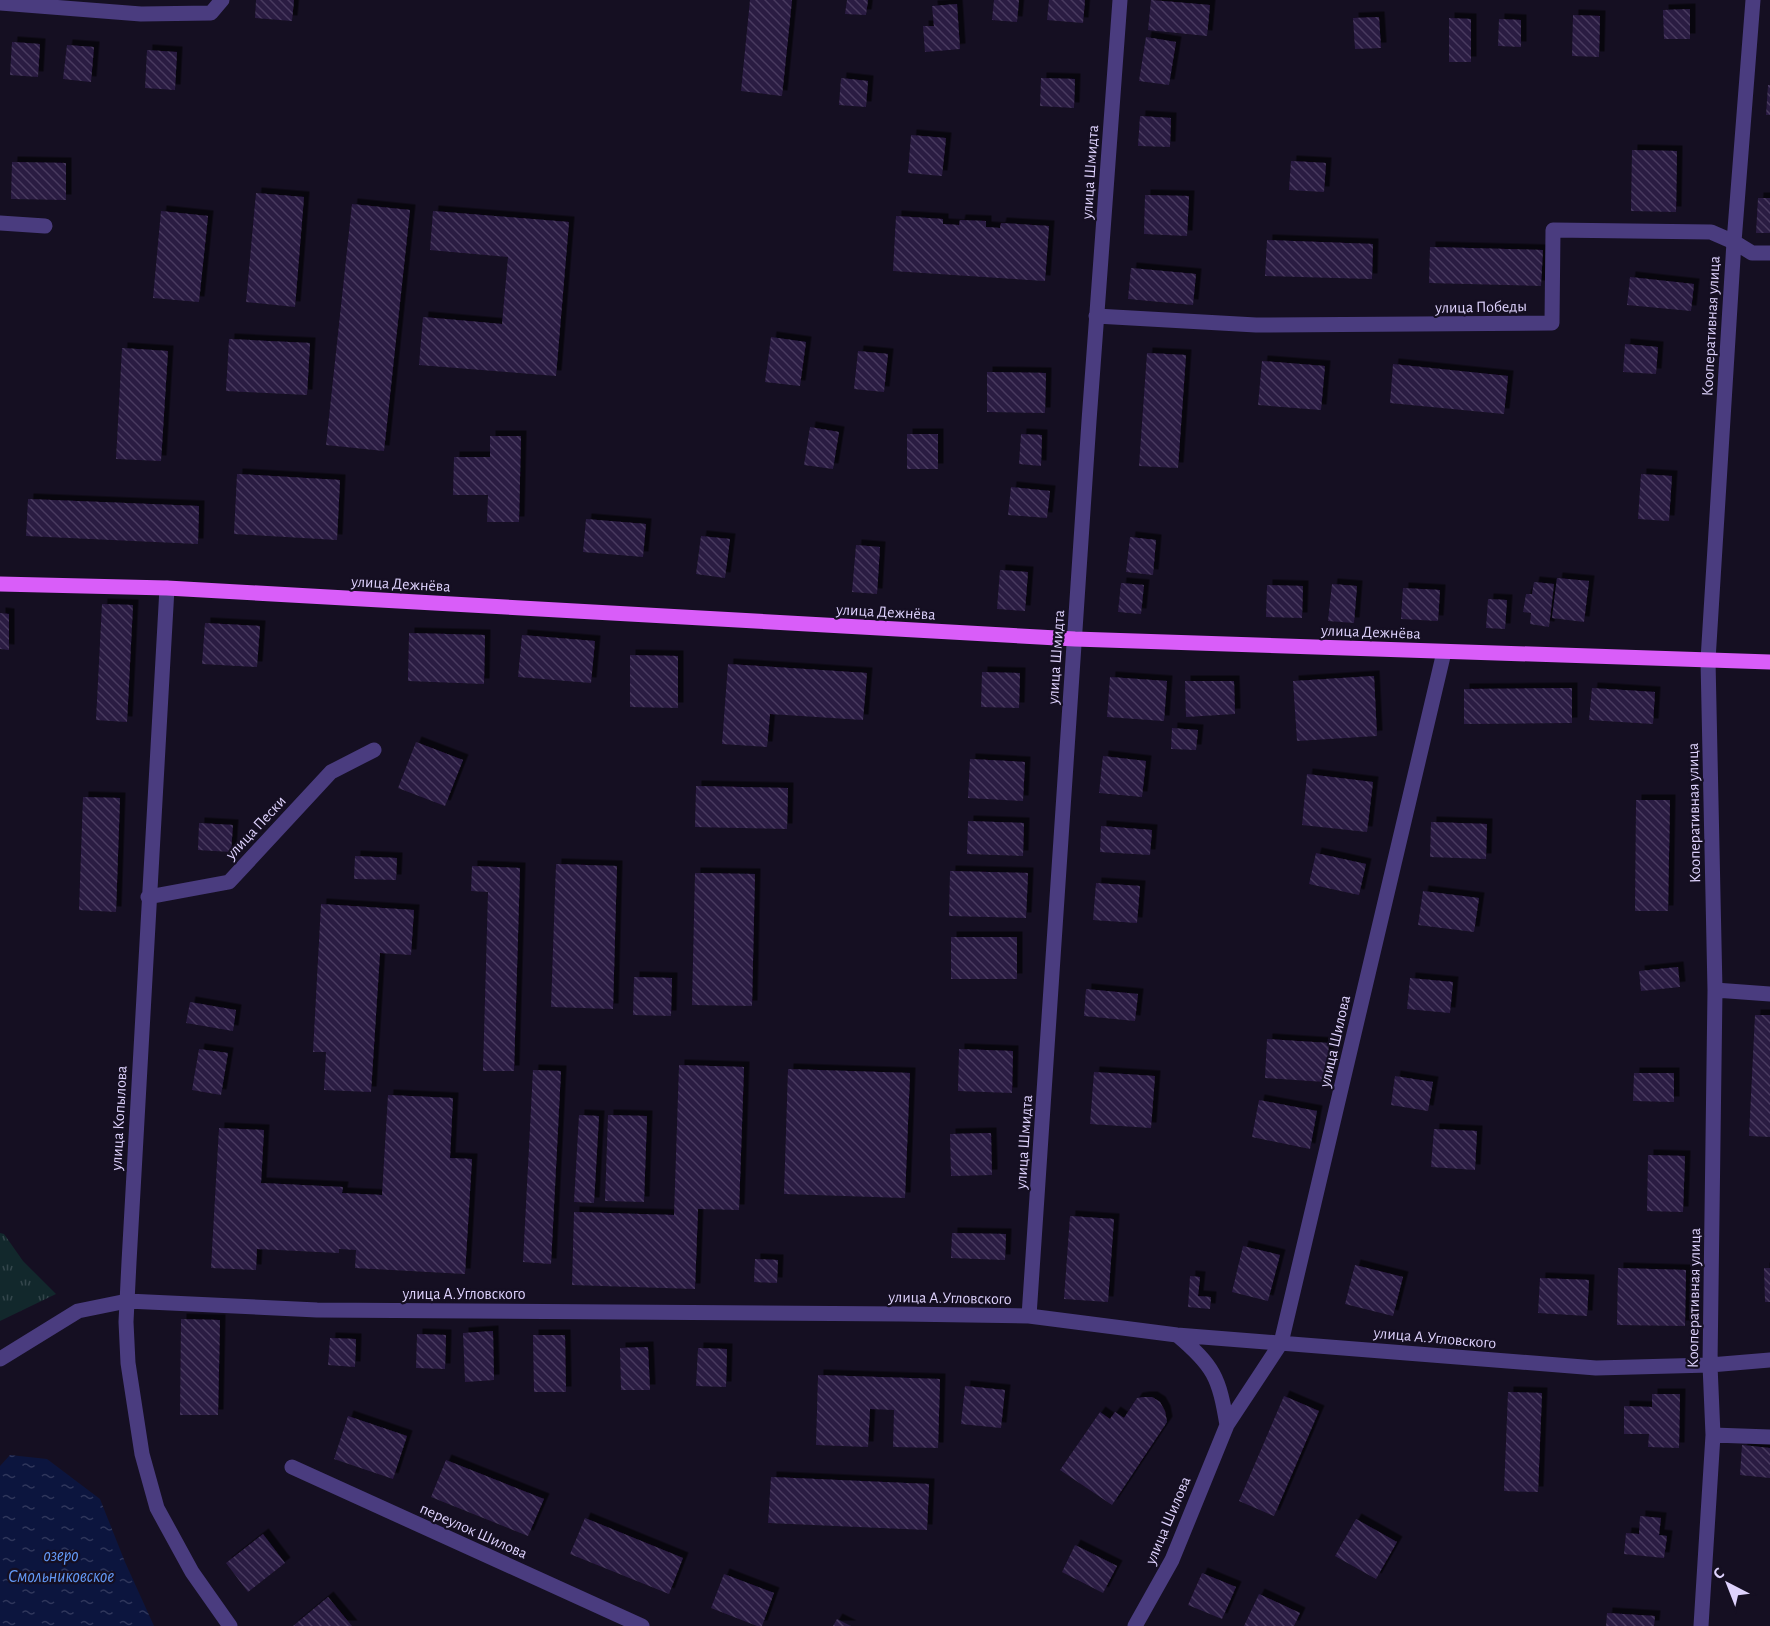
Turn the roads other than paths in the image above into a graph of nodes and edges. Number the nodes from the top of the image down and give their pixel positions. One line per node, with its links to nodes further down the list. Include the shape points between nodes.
1 (222, 0): 4 (street, via 211,13 141,14)
2 (1120, 0): 9 (street, улица Шмидта)
3 (1753, 0): 7 (street, Кооперативная улица)
4 (0, 3)
5 (0, 223): 6 (street)
6 (45, 226)
7 (1734, 242): 8 (street, улица Победы, via 1752,253); 9 (street, улица Победы, via 1712,232 1554,230 1552,324 1256,325); 14 (street, Кооперативная улица)
8 (1770, 253)
9 (1096, 316): 12 (street, улица Шмидта)
10 (0, 584): 11 (main road, улица Дежнёва)
11 (167, 588): 12 (main road, улица Дежнёва); 17 (street, улица Копылова)
12 (1075, 639): 13 (main road, улица Дежнёва); 21 (street, улица Шмидта)
13 (1444, 652): 14 (main road, улица Дежнёва); 23 (street, улица Шилова)
14 (1708, 660): 15 (main road, улица Дежнёва); 18 (street, Кооперативная улица)
15 (1770, 663)
16 (374, 750): 17 (street, улица Пески, via 331,772 229,882)
17 (148, 897): 20 (street, улица Копылова)
18 (1715, 990): 19 (street); 26 (street, Кооперативная улица)
19 (1770, 994)
20 (127, 1300): 21 (street, улица А.Угловского, via 317,1310); 24 (street, улица А.Угловского, via 78,1311); 31 (street, улица Копылова, via 128,1363 142,1454 157,1508 192,1572)
21 (1029, 1316): 22 (street, улица А.Угловского)
22 (1177, 1335): 23 (street, улица А.Угловского); 27 (street, via 1208,1363 1222,1397)
23 (1281, 1343): 26 (street, улица А.Угловского, via 1596,1368); 27 (street, улица Шилова)
24 (0, 1359)
25 (1770, 1360): 26 (street, улица А.Угловского)
26 (1710, 1365): 28 (street, Кооперативная улица)
27 (1227, 1425): 33 (street, улица Шилова, via 1172,1560)
28 (1713, 1435): 29 (street); 34 (street, Кооперативная улица)
29 (1770, 1437)
30 (292, 1467): 32 (street, переулок Шилова)
31 (230, 1626)
32 (642, 1626)
33 (1135, 1626)
34 (1701, 1626)

